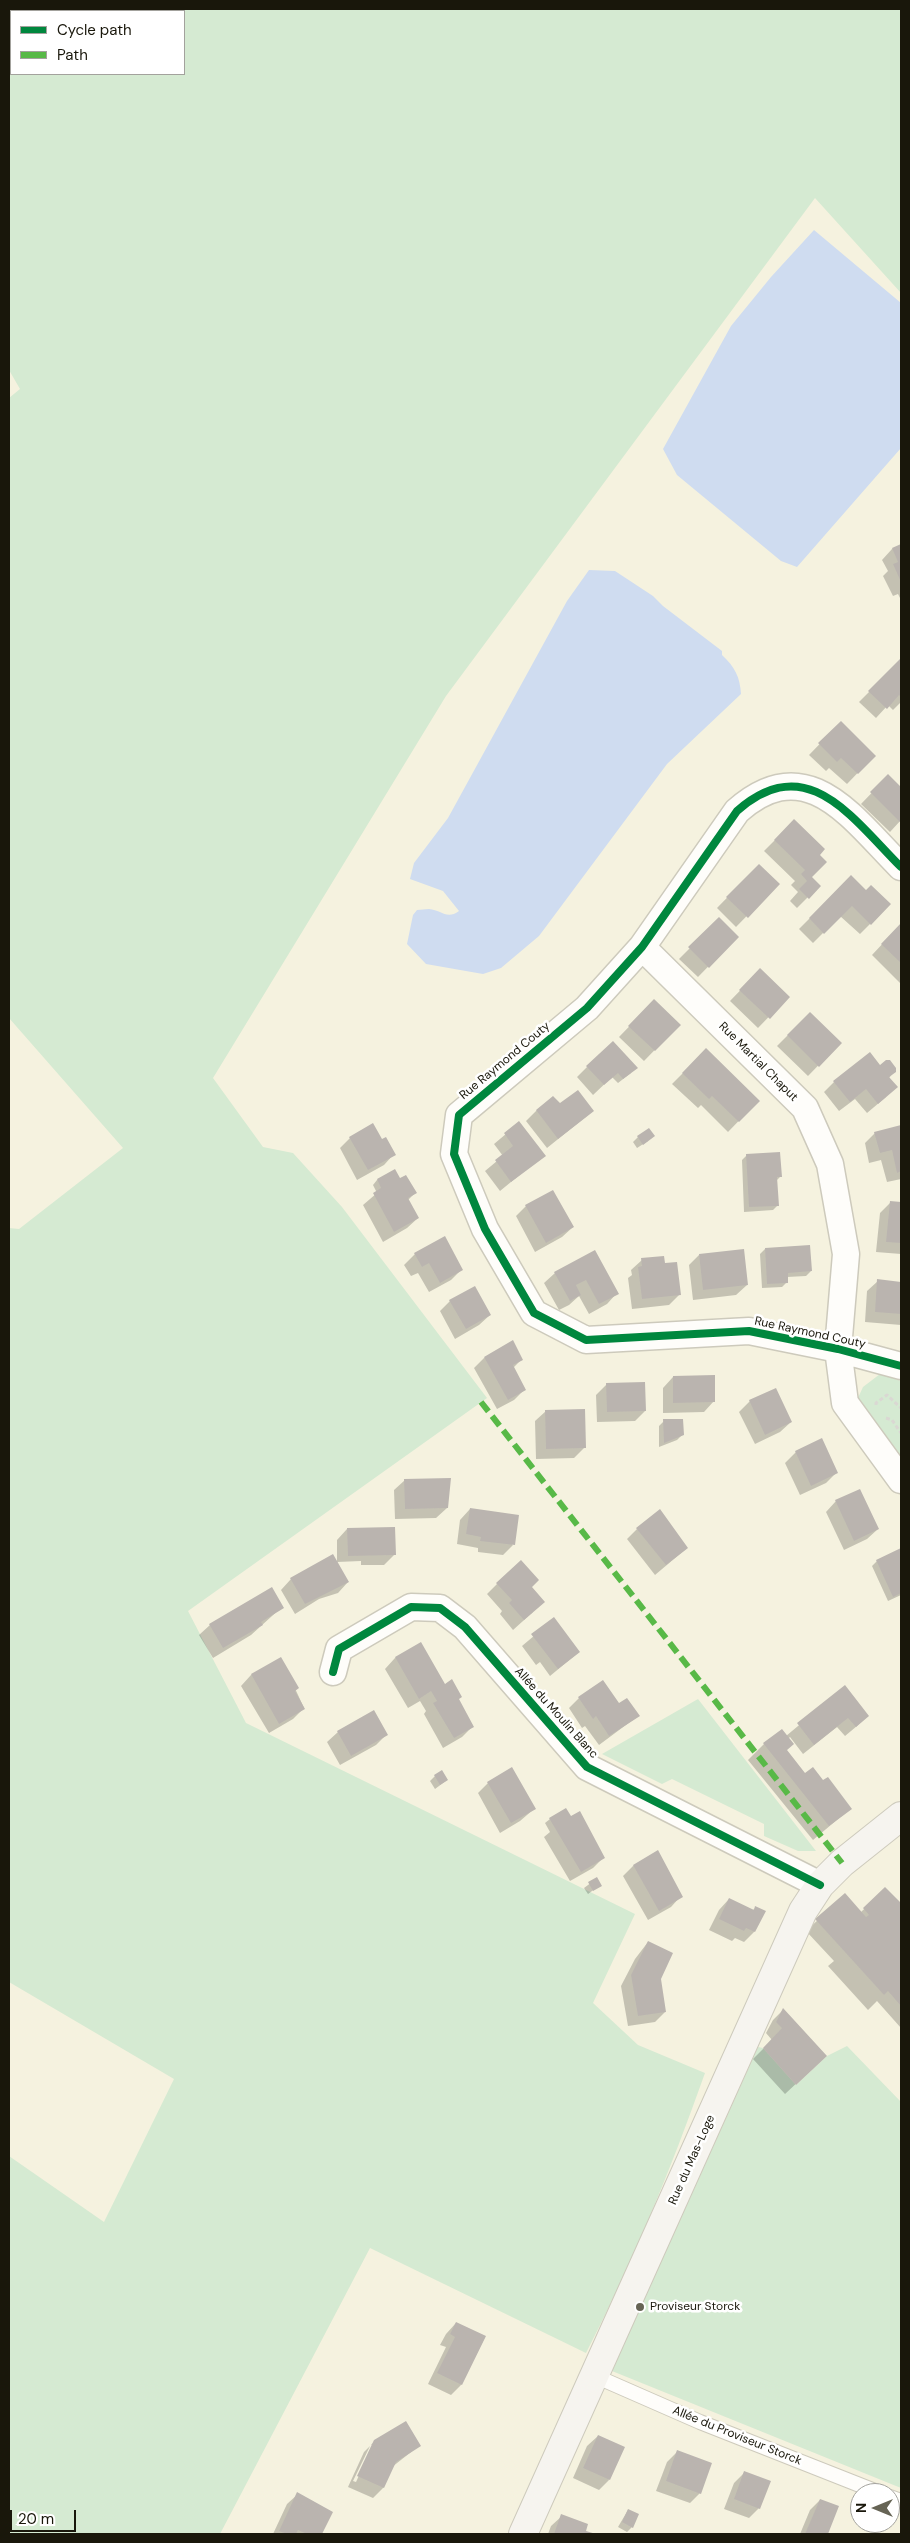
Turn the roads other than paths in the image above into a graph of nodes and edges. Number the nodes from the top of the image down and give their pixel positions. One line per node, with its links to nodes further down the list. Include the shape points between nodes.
1 (901, 866): 2 (street, Rue Raymond Couty, via 832,799 805,787 776,788 752,797 736,811)
2 (642, 947): 3 (street, Rue Martial Chaput, via 804,1108 830,1164 846,1254); 3 (street, Rue Raymond Couty, via 587,1008 459,1115 454,1154 485,1229 534,1313 586,1340 749,1331)
3 (838, 1349): 4 (street, Rue Raymond Couty); 5 (street, Rue Martial Chaput, via 845,1403)
4 (901, 1366)
5 (901, 1480)
6 (333, 1672): 8 (street, Allée du Moulin Blanc, via 339,1649 411,1606 440,1608 464,1627 587,1767)
7 (901, 1816): 8 (main road, Rue du Mas-Loge)
8 (820, 1885): 9 (main road, Rue du Mas-Loge, via 804,1911)
9 (595, 2376): 10 (lane, Allée du Proviseur Storck, via 700,2422); 11 (main road, Rue du Mas-Loge)
10 (855, 2483)
11 (523, 2534)

